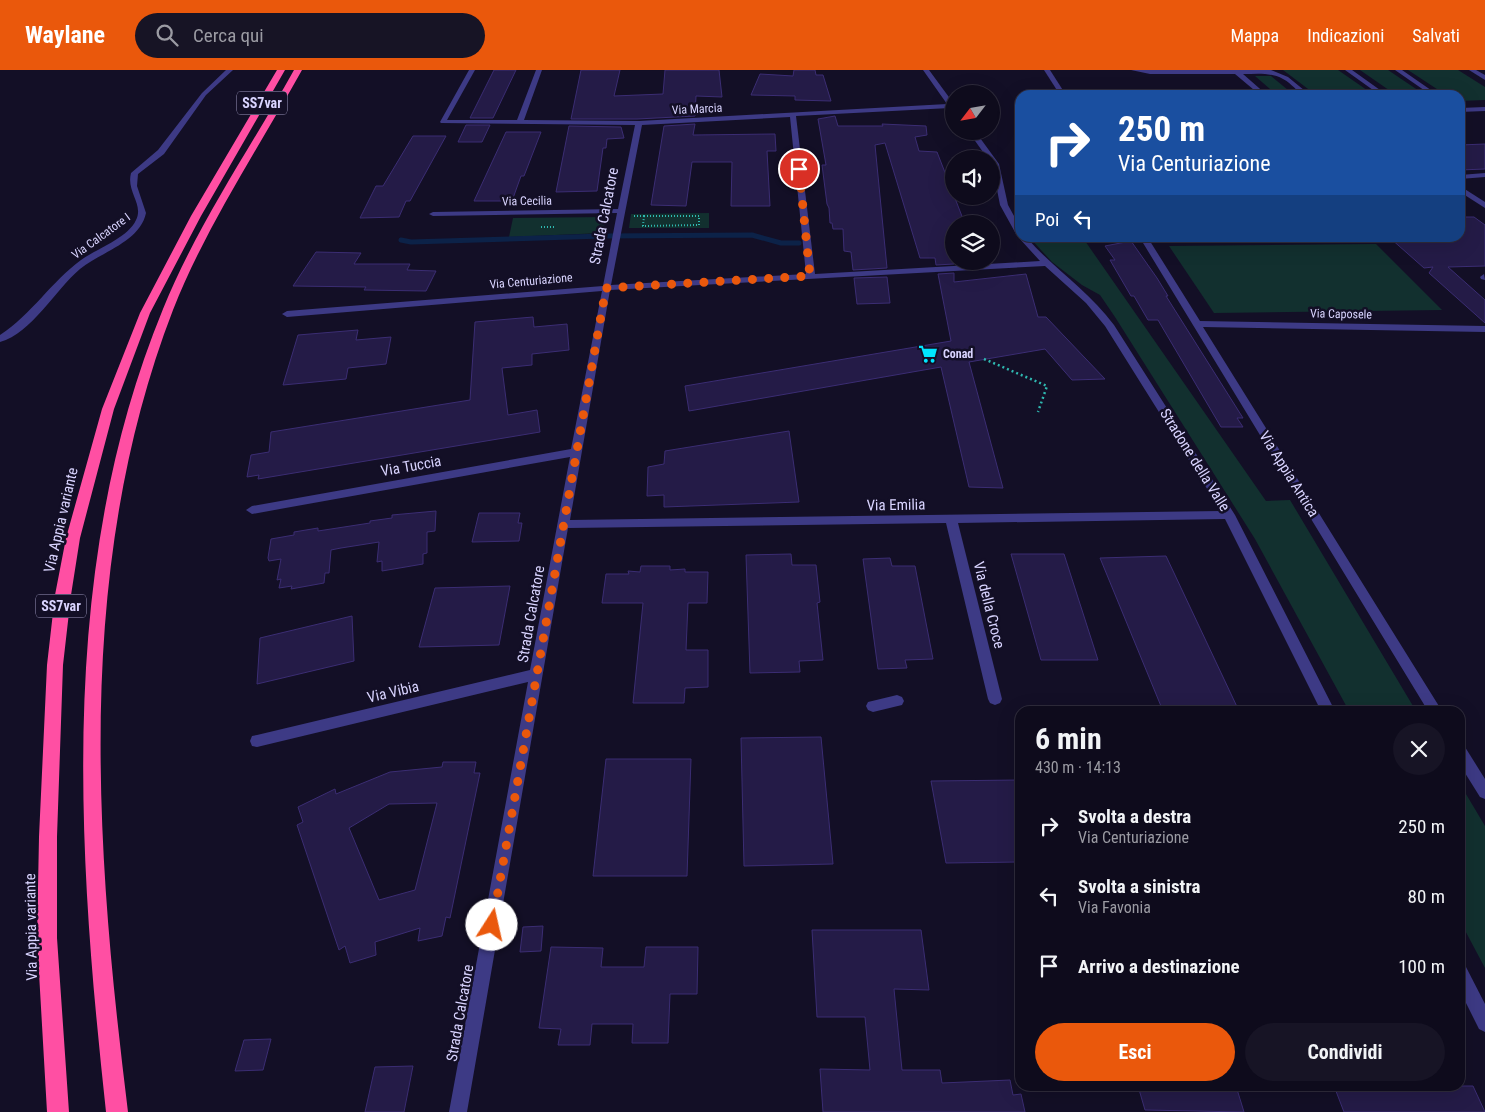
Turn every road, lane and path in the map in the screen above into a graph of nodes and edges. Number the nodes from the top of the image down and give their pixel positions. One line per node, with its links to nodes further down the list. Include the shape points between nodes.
1 (230, 70): 45 (street, Via Calcatore I, via 204,94 161,152 135,173 133,188 143,209 140,223 74,269 30,317)
2 (281, 70): 64 (highway, Via Appia variante / SS7var, via 162,278 127,356 78,515 68,563 55,665 48,837 47,938)
3 (298, 70): 65 (highway, SS7var, via 195,252 168,312 127,435 108,525 91,718 92,790 102,974)
4 (472, 70): 24 (street, Via Marcia, via 443,122)
5 (540, 70): 24 (street)
6 (926, 70): 19 (street)
7 (1047, 70): 14 (street)
8 (1134, 70): 12 (street)
9 (1348, 70): 17 (street)
10 (1398, 70): 18 (street)
11 (1472, 70): 13 (street)
12 (1237, 72): 15 (street); 16 (street, via 1279,74)
13 (1485, 78)
14 (1060, 90)
15 (1258, 90)
16 (1300, 90)
17 (1377, 90)
18 (1428, 90)
19 (945, 97)
20 (945, 108): 23 (street, Via Marcia)
21 (1485, 109): 22 (street)
22 (1465, 110)
23 (793, 116): 25 (street, Via Marcia); 40 (street)
24 (520, 122): 25 (street, Via Marcia)
25 (639, 123): 34 (street, Strada Calcatore)
26 (978, 140): 36 (street, via 995,164 1005,210)
27 (1485, 175): 28 (street)
28 (1465, 177)
29 (1465, 192): 30 (street)
30 (1477, 200): 31 (street); 32 (street)
31 (1465, 201)
32 (1485, 206)
33 (433, 214): 34 (street, Via Cecilia)
34 (622, 214): 35 (path); 41 (street, Strada Calcatore)
35 (644, 216): 35 (path, via 699,216 699,225 642,226)
36 (1015, 226)
37 (1027, 242): 39 (street, Stradone della Valle)
38 (1146, 242): 43 (street, Via Appia Antica)
39 (1048, 263): 40 (street, Via Centuriazione); 50 (street, Stradone della Valle, via 1082,292 1103,316)
40 (810, 276): 41 (street, Via Centuriazione)
41 (606, 288): 42 (street, Via Centuriazione); 48 (street, Strada Calcatore)
42 (288, 314)
43 (1197, 324): 44 (street, Via Caposele); 58 (street, Via Appia Antica)
44 (1485, 329)
45 (0, 339)
46 (984, 359): 47 (path, via 1047,386)
47 (1038, 412)
48 (576, 452): 49 (street, Via Tuccia); 52 (street, Strada Calcatore)
49 (252, 510)
50 (1229, 515): 51 (street, Via Emilia); 57 (street, Stradone della Valle)
51 (951, 519): 52 (street, Via Emilia); 54 (street, Via della Croce)
52 (564, 524): 53 (street, Strada Calcatore)
53 (537, 674): 59 (street, Via Vibia); 66 (street, Strada Calcatore)
54 (995, 699)
55 (897, 701): 56 (street)
56 (873, 706)
57 (1325, 706)
58 (1432, 706)
59 (257, 741)
60 (1465, 760): 61 (street)
61 (1485, 792)
62 (1465, 983): 63 (street)
63 (1485, 1023)
64 (58, 1112)
65 (117, 1112)
66 (458, 1112)

